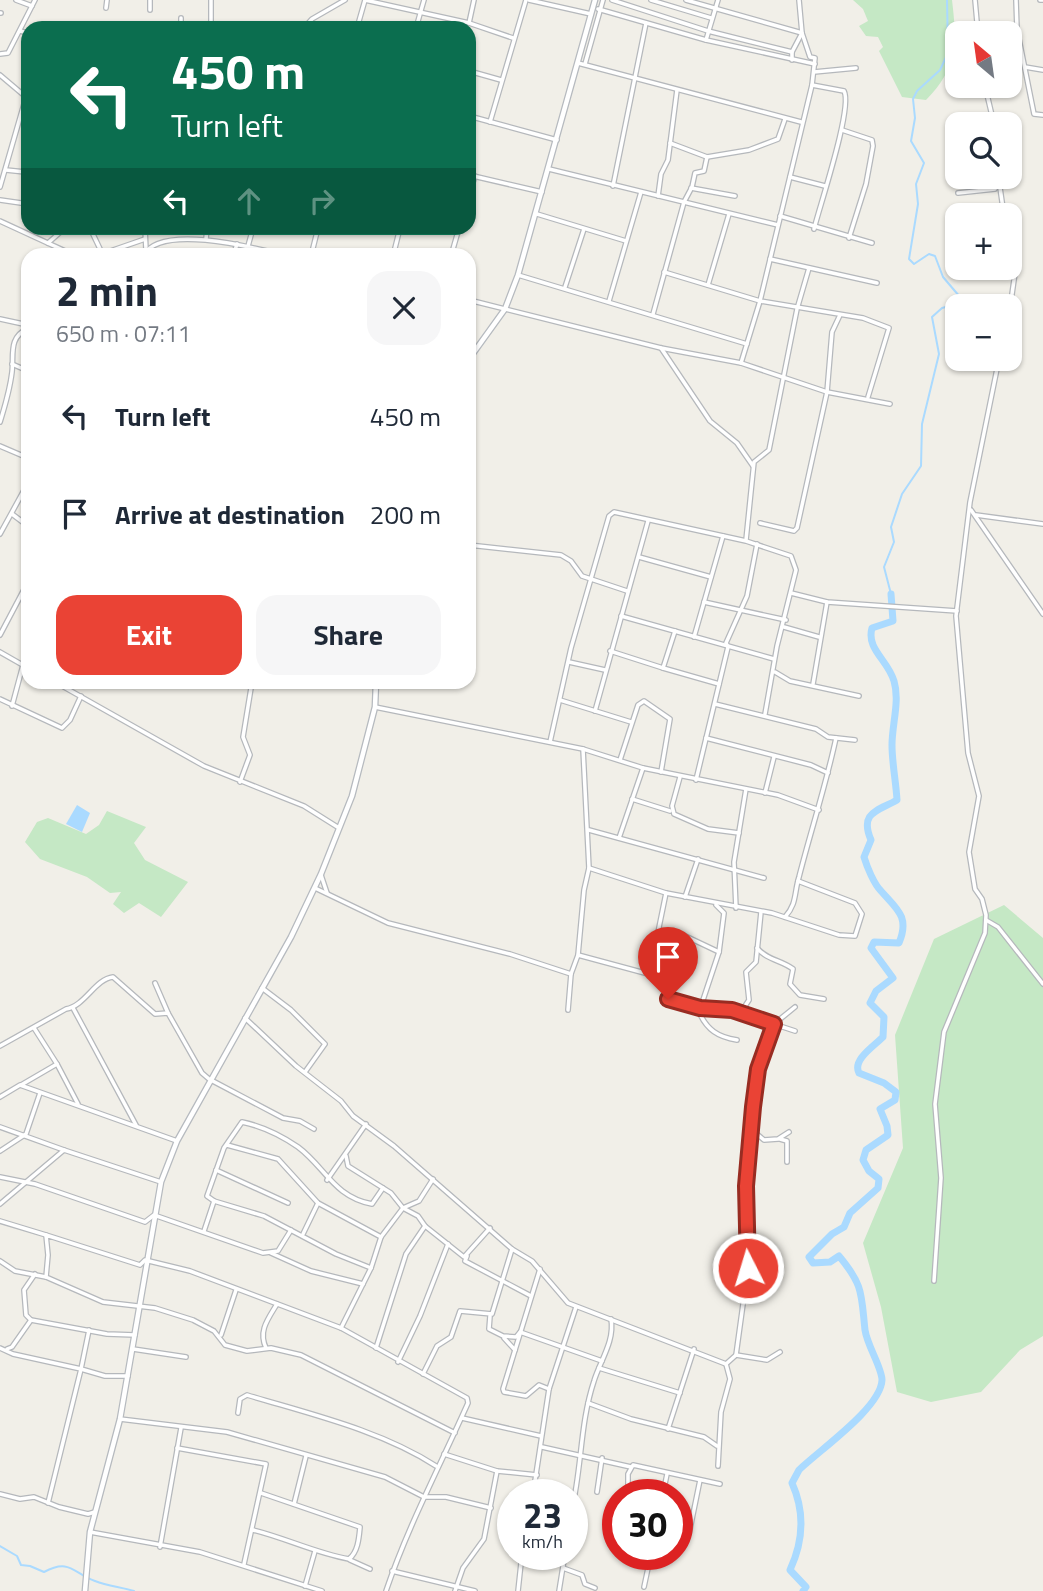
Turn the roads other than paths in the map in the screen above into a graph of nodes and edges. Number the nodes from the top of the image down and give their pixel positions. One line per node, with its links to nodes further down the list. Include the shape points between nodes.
1 (16, 0): 19 (street)
2 (35, 0): 19 (street)
3 (107, 0): 20 (street)
4 (150, 0): 23 (street)
5 (211, 0): 28 (street)
6 (345, 0): 29 (street)
7 (424, 0): 24 (street)
8 (474, 0): 33 (street)
9 (528, 0): 25 (street); 40 (street)
10 (595, 0): 25 (main road)
11 (603, 0): 22 (street)
12 (612, 0): 38 (street)
13 (651, 0): 26 (street)
14 (686, 0): 21 (street)
15 (718, 0): 21 (street)
16 (799, 0): 39 (street)
17 (975, 0): 34 (street)
18 (1016, 0): 49 (street, via 1017,29)
19 (32, 6): 27 (street)
20 (106, 8)
21 (715, 8): 26 (street); 39 (street)
22 (598, 9): 35 (street); 46 (street)
23 (150, 10)
24 (420, 14): 30 (street, via 365,0); 31 (street); 32 (street)
25 (591, 14): 45 (main road)
26 (711, 18): 38 (street)
27 (25, 21)
28 (211, 21)
29 (310, 21)
30 (359, 21)
31 (418, 21)
32 (458, 21)
33 (469, 21)
34 (977, 21)
35 (646, 23): 41 (street); 54 (street)
36 (476, 25): 40 (street)
37 (20, 31): 43 (street, via 8,53)
38 (708, 31): 41 (street); 42 (street)
39 (802, 33): 42 (street); 47 (street)
40 (513, 38): 55 (street)
41 (706, 40): 44 (street)
42 (792, 52): 44 (street)
43 (0, 54)
44 (792, 60): 47 (street)
45 (578, 63): 46 (street); 66 (main road)
46 (585, 64): 54 (street)
47 (815, 64): 51 (street)
48 (856, 68): 51 (street)
49 (1027, 70): 50 (street); 59 (street, via 1034,114)
50 (1043, 70)
51 (814, 72): 56 (street)
52 (476, 73): 55 (street)
53 (0, 75): 58 (street)
54 (635, 79): 57 (street); 74 (street)
55 (501, 80): 63 (street)
56 (812, 85): 64 (street); 65 (street, via 847,94)
57 (677, 90): 62 (street); 67 (street)
58 (21, 92)
59 (1043, 115)
60 (21, 118): 70 (street)
61 (476, 118): 63 (street)
62 (786, 118): 64 (street); 68 (street, via 780,136 772,142)
63 (490, 122): 66 (street)
64 (801, 122): 73 (street)
65 (842, 130): 75 (street); 100 (street, via 872,140 873,146)
66 (557, 141): 69 (main road)
67 (670, 144): 68 (street); 82 (street)
68 (707, 157): 77 (street, via 704,171 695,173)
69 (550, 169): 74 (street); 79 (main road)
70 (6, 170): 71 (street); 76 (street)
71 (21, 172)
72 (476, 176): 79 (street)
73 (789, 177): 75 (street); 89 (street)
74 (613, 186): 80 (street)
75 (825, 186): 93 (street)
76 (0, 187)
77 (691, 188): 83 (street); 85 (street)
78 (995, 189): 81 (street)
79 (543, 192): 87 (main road)
80 (641, 192): 82 (street); 103 (street)
81 (958, 193)
82 (658, 196): 85 (street)
83 (735, 196)
84 (0, 200): 86 (street)
85 (684, 202): 88 (street); 116 (street)
86 (21, 203)
87 (537, 214): 92 (street); 117 (main road)
88 (729, 214): 91 (street); 119 (street)
89 (780, 216): 91 (street); 93 (street)
90 (0, 221): 94 (street)
91 (778, 225): 114 (street)
92 (584, 229): 103 (street); 120 (street)
93 (814, 229): 100 (street)
94 (21, 231)
95 (31, 235): 104 (street)
96 (57, 235): 104 (street)
97 (145, 235): 101 (street)
98 (206, 235): 102 (street)
99 (251, 235): 107 (street)
100 (849, 238): 105 (street)
101 (145, 239): 109 (street); 110 (street)
102 (206, 239): 106 (street); 111 (street)
103 (626, 241): 122 (street)
104 (48, 243): 108 (street)
105 (872, 243)
106 (237, 244): 107 (street); 112 (street)
107 (248, 246): 113 (street)
108 (59, 248)
109 (112, 248)
110 (146, 248)
111 (152, 248)
112 (236, 248)
113 (256, 248)
114 (770, 259): 115 (street); 121 (street)
115 (809, 268): 118 (street); 125 (street)
116 (664, 272): 119 (street); 126 (street)
117 (518, 275): 120 (street); 124 (main road)
118 (877, 283)
119 (708, 285): 121 (street)
120 (565, 287): 122 (street)
121 (760, 300): 125 (street); 131 (street)
122 (609, 301): 126 (street)
123 (476, 302): 124 (street)
124 (505, 309): 132 (street); 133 (main road)
125 (797, 309): 127 (street); 138 (street)
126 (653, 314): 131 (street)
127 (840, 316): 139 (street, via 832,332); 140 (street, via 867,319 890,330)
128 (0, 319): 129 (street)
129 (21, 324)
130 (21, 333): 135 (street, via 10,354)
131 (747, 344): 134 (street)
132 (661, 348): 134 (street); 145 (street, via 710,421 737,443)
133 (476, 349)
134 (741, 363): 138 (street)
135 (12, 364): 136 (street); 142 (street)
136 (21, 368)
137 (997, 371): 147 (street)
138 (784, 379): 139 (street); 145 (street, via 769,450)
139 (827, 392): 140 (street); 151 (street, via 797,528)
140 (868, 397): 141 (street)
141 (890, 404)
142 (0, 422)
143 (0, 446): 144 (street)
144 (21, 455)
145 (753, 467): 155 (street)
146 (21, 496): 148 (street)
147 (970, 509): 152 (street, via 978,516); 167 (street); 168 (street)
148 (12, 514): 150 (street); 153 (street)
149 (648, 520): 154 (street); 158 (street); 160 (street, via 614,512 609,516)
150 (21, 521)
151 (760, 523)
152 (1043, 524)
153 (0, 534)
154 (723, 536): 155 (street); 159 (street)
155 (746, 541): 156 (street)
156 (757, 544): 162 (street, via 791,556 796,570); 166 (street)
157 (476, 546): 160 (street, via 561,555 577,573)
158 (639, 557): 159 (street); 161 (street)
159 (711, 577): 164 (street)
160 (591, 580): 161 (street); 180 (street)
161 (627, 592): 169 (street)
162 (791, 593): 165 (street); 170 (street)
163 (21, 595): 173 (street)
164 (705, 602): 166 (street); 175 (street)
165 (827, 603): 167 (street); 174 (street)
166 (741, 609): 170 (street); 176 (street, via 727,639)
167 (957, 611): 237 (street, via 968,753 979,796 969,852)
168 (1043, 614)
169 (621, 615): 172 (street); 177 (street)
170 (786, 620): 171 (street)
171 (785, 627): 174 (street); 179 (street)
172 (675, 631): 175 (street); 182 (street)
173 (0, 635)
174 (818, 635): 187 (street)
175 (694, 637): 176 (street)
176 (728, 647): 179 (street); 186 (street)
177 (610, 651): 182 (street); 183 (street)
178 (0, 652): 181 (street)
179 (774, 659): 184 (street)
180 (569, 662): 183 (street); 194 (street)
181 (21, 663)
182 (663, 668): 186 (street)
183 (605, 670): 198 (street)
184 (775, 675): 187 (street); 199 (street)
185 (21, 680): 196 (street)
186 (719, 684): 195 (street)
187 (813, 684): 192 (street)
188 (68, 689): 191 (street)
189 (251, 689): 213 (street, via 243,737 250,755)
190 (375, 689): 197 (main road)
191 (80, 696): 196 (street, via 62,728); 213 (street)
192 (859, 696)
193 (0, 699): 196 (street)
194 (560, 700): 198 (street); 204 (street)
195 (715, 704): 199 (street); 201 (street)
196 (12, 706)
197 (374, 707): 204 (street); 219 (main road)
198 (595, 710): 200 (street)
199 (765, 714): 202 (street)
200 (632, 722): 207 (street); 209 (street, via 642,701 668,715 670,730)
201 (706, 738): 206 (street); 212 (street)
202 (836, 738): 203 (street); 210 (street)
203 (855, 740)
204 (550, 742): 205 (street)
205 (583, 749): 207 (street); 220 (street)
206 (774, 757): 210 (street); 215 (street)
207 (620, 760): 208 (street)
208 (643, 768): 209 (street); 216 (street)
209 (661, 772): 211 (street)
210 (828, 773): 217 (street)
211 (680, 776): 212 (street); 218 (street)
212 (696, 780): 214 (street)
213 (240, 782): 219 (street, via 304,806)
214 (746, 789): 215 (street); 221 (street)
215 (765, 793): 217 (street)
216 (632, 799): 218 (street); 222 (street)
217 (819, 810): 228 (street)
218 (671, 811): 221 (street, via 708,829)
219 (340, 829): 226 (main road)
220 (589, 830): 222 (street); 224 (street)
221 (739, 833): 225 (street)
222 (622, 837): 223 (street)
223 (698, 859): 225 (street); 232 (street)
224 (589, 869): 231 (street); 241 (street)
225 (734, 870): 227 (street); 234 (street)
226 (321, 874): 229 (main road); 230 (street)
227 (764, 878)
228 (798, 881): 236 (street, via 795,903); 236 (street, via 855,903 862,914 857,933 850,938)
229 (315, 887): 230 (street); 246 (main road)
230 (327, 893): 242 (street, via 388,923)
231 (666, 893): 232 (street); 238 (street)
232 (684, 898): 233 (street)
233 (714, 904): 234 (street); 240 (street, via 724,913)
234 (736, 908): 235 (street)
235 (761, 911): 236 (street); 239 (street)
236 (785, 917)
237 (986, 920): 245 (street, via 998,927); 314 (street, via 944,1032 935,1104 941,1178)
238 (657, 936): 240 (street, via 681,934); 243 (street, via 658,955)
239 (757, 948): 247 (street, via 765,957 793,969 790,984 800,995); 248 (street, via 756,962 746,972)
240 (719, 952): 251 (street)
241 (578, 955): 242 (street); 243 (street)
242 (571, 974): 252 (street)
243 (649, 974): 251 (street, via 667,979 668,999)
244 (155, 983): 254 (street)
245 (1043, 983)
246 (262, 988): 256 (main road); 263 (street, via 326,1044)
247 (824, 999)
248 (747, 1006): 253 (street); 255 (street)
249 (795, 1007): 257 (street)
250 (73, 1008): 254 (street, via 110,977 155,1014); 258 (street); 270 (street)
251 (700, 1008): 253 (street); 260 (street, via 706,1028)
252 (568, 1010)
253 (732, 1010): 255 (street)
254 (168, 1013): 264 (street)
255 (750, 1015): 257 (street)
256 (245, 1018): 263 (street); 264 (main road)
257 (774, 1024): 259 (street); 273 (street, via 758,1069)
258 (34, 1028): 261 (street); 262 (street)
259 (795, 1031)
260 (737, 1040)
261 (0, 1046)
262 (57, 1064): 265 (street); 268 (street)
263 (305, 1072): 269 (street)
264 (209, 1079): 272 (street); 277 (main road)
265 (20, 1085): 266 (street); 267 (street)
266 (40, 1092): 268 (street); 275 (street, via 26,1134)
267 (0, 1097)
268 (79, 1106): 270 (street)
269 (366, 1124): 281 (street); 285 (street)
270 (137, 1126): 277 (street)
271 (0, 1127): 275 (street)
272 (314, 1129)
273 (752, 1130): 276 (street, via 764,1140); 340 (street, via 746,1186 748,1268)
274 (789, 1132): 276 (street)
275 (21, 1135): 279 (street); 280 (street)
276 (778, 1139): 282 (street, via 787,1141)
277 (177, 1141): 288 (main road)
278 (226, 1144): 283 (street); 286 (street, via 242,1122 268,1130 299,1147); 292 (street, via 278,1159)
279 (64, 1150): 287 (street); 288 (street)
280 (0, 1151)
281 (346, 1156): 286 (street); 289 (street, via 348,1166)
282 (787, 1162)
283 (216, 1170): 290 (street, via 207,1196); 291 (street)
284 (0, 1177): 287 (street)
285 (433, 1179): 294 (street, via 419,1201); 298 (street)
286 (327, 1180): 289 (street, via 369,1204)
287 (26, 1182): 293 (street); 295 (street, via 145,1222)
288 (161, 1182): 295 (main road)
289 (383, 1188): 294 (street)
290 (214, 1201): 299 (street, via 264,1216); 300 (street)
291 (288, 1203)
292 (318, 1203): 301 (street); 303 (street)
293 (0, 1204)
294 (403, 1208): 297 (street); 303 (street)
295 (154, 1215): 300 (street); 308 (main road)
296 (0, 1221): 302 (street)
297 (425, 1226): 304 (street); 333 (street, via 407,1254)
298 (489, 1227): 305 (street); 307 (street)
299 (291, 1230): 301 (street); 306 (street, via 285,1244)
300 (204, 1231): 306 (street)
301 (303, 1234): 310 (street)
302 (46, 1235): 308 (street, via 123,1261 139,1265); 313 (street)
303 (381, 1237): 310 (street)
304 (448, 1244): 307 (street); 343 (street)
305 (512, 1250): 311 (street); 315 (street)
306 (271, 1253): 316 (street)
307 (467, 1256): 315 (street, via 464,1261)
308 (145, 1260): 317 (street, via 190,1271); 321 (main road)
309 (0, 1261): 312 (street, via 15,1271)
310 (371, 1268): 316 (street)
311 (540, 1269): 318 (street); 320 (street)
312 (35, 1274): 313 (street); 324 (street, via 24,1290 26,1315)
313 (46, 1278): 321 (street, via 94,1299)
314 (934, 1281)
315 (503, 1283): 318 (street); 322 (street)
316 (363, 1284): 325 (street)
317 (236, 1290): 319 (street); 329 (street)
318 (531, 1296): 327 (street)
319 (277, 1304): 325 (street); 332 (street, via 263,1328)
320 (576, 1307): 323 (street); 336 (street)
321 (139, 1308): 328 (main road); 329 (street, via 193,1320)
322 (490, 1316): 330 (street, via 489,1328); 347 (street, via 460,1311 451,1337 437,1346)
323 (611, 1319): 337 (street); 342 (street)
324 (31, 1320): 326 (street); 334 (street)
325 (341, 1328): 333 (street)
326 (89, 1330): 328 (street); 346 (street)
327 (520, 1332): 330 (street, via 516,1337); 336 (street); 338 (street)
328 (135, 1335): 335 (main road)
329 (221, 1336): 332 (street, via 223,1344 240,1350)
330 (503, 1336): 338 (street)
331 (0, 1348): 334 (street)
332 (266, 1348): 357 (street, via 301,1355)
333 (376, 1348): 343 (street)
334 (7, 1349): 346 (street)
335 (133, 1349): 341 (street); 348 (main road)
336 (560, 1349): 342 (street); 349 (street)
337 (694, 1349): 344 (street); 350 (street)
338 (515, 1350): 349 (street, via 504,1392 526,1396 539,1385)
339 (780, 1352): 340 (street, via 767,1360)
340 (736, 1355): 344 (street)
341 (186, 1357)
342 (602, 1361): 345 (street)
343 (398, 1362): 347 (street)
344 (726, 1364): 359 (street, via 730,1379)
345 (599, 1368): 350 (street); 351 (street)
346 (80, 1369): 348 (street); 382 (street)
347 (423, 1374): 353 (street, via 467,1398)
348 (128, 1377): 354 (main road)
349 (549, 1390): 358 (street)
350 (680, 1393): 356 (street)
351 (589, 1403): 356 (street); 364 (street)
352 (238, 1413): 367 (street, via 240,1399 247,1395 353,1427 413,1452)
353 (462, 1418): 357 (street); 358 (street)
354 (120, 1419): 355 (street); 385 (main road)
355 (181, 1427): 361 (street); 363 (street, via 227,1433)
356 (668, 1429): 359 (street, via 704,1437)
357 (455, 1433): 362 (street)
358 (541, 1436): 360 (street)
359 (717, 1446): 366 (street)
360 (542, 1447): 364 (street); 371 (street)
361 (177, 1448): 379 (street, via 264,1462); 391 (street)
362 (443, 1454): 367 (street); 369 (street)
363 (306, 1456): 381 (street, via 385,1478); 383 (street)
364 (581, 1457): 365 (street); 373 (street)
365 (602, 1458): 368 (street); 378 (street)
366 (718, 1466)
367 (436, 1467): 381 (street)
368 (631, 1467): 370 (street); 374 (street)
369 (497, 1471): 371 (street); 384 (street)
370 (667, 1474): 375 (street); 376 (street)
371 (537, 1475): 372 (street)
372 (536, 1479)
373 (577, 1479)
374 (630, 1479)
375 (666, 1479)
376 (700, 1480): 377 (street); 387 (street)
377 (720, 1484)
378 (597, 1492)
379 (261, 1493): 383 (street); 389 (street)
380 (0, 1494): 382 (street)
381 (425, 1497): 384 (street, via 435,1495); 400 (street)
382 (48, 1503): 386 (street)
383 (294, 1503): 393 (street, via 360,1527)
384 (491, 1508): 404 (street, via 481,1546 463,1568)
385 (95, 1512): 386 (street); 388 (main road)
386 (88, 1514): 388 (street)
387 (693, 1518)
388 (92, 1522): 390 (main road)
389 (253, 1530): 392 (street); 394 (street)
390 (90, 1532): 391 (street); 406 (main road)
391 (160, 1547): 394 (street)
392 (315, 1551): 393 (street); 401 (street)
393 (349, 1559): 395 (street)
394 (244, 1564): 401 (street)
395 (370, 1569)
396 (520, 1570): 405 (street)
397 (563, 1570): 410 (street)
398 (566, 1570): 403 (street, via 582,1575 585,1584)
399 (648, 1570): 402 (street)
400 (393, 1571): 404 (street); 408 (street)
401 (305, 1586): 407 (street)
402 (644, 1587)
403 (594, 1588)
404 (455, 1589): 409 (street)
405 (517, 1590)
406 (85, 1591)
407 (322, 1591)
408 (386, 1591)
409 (475, 1591)
410 (559, 1591)

